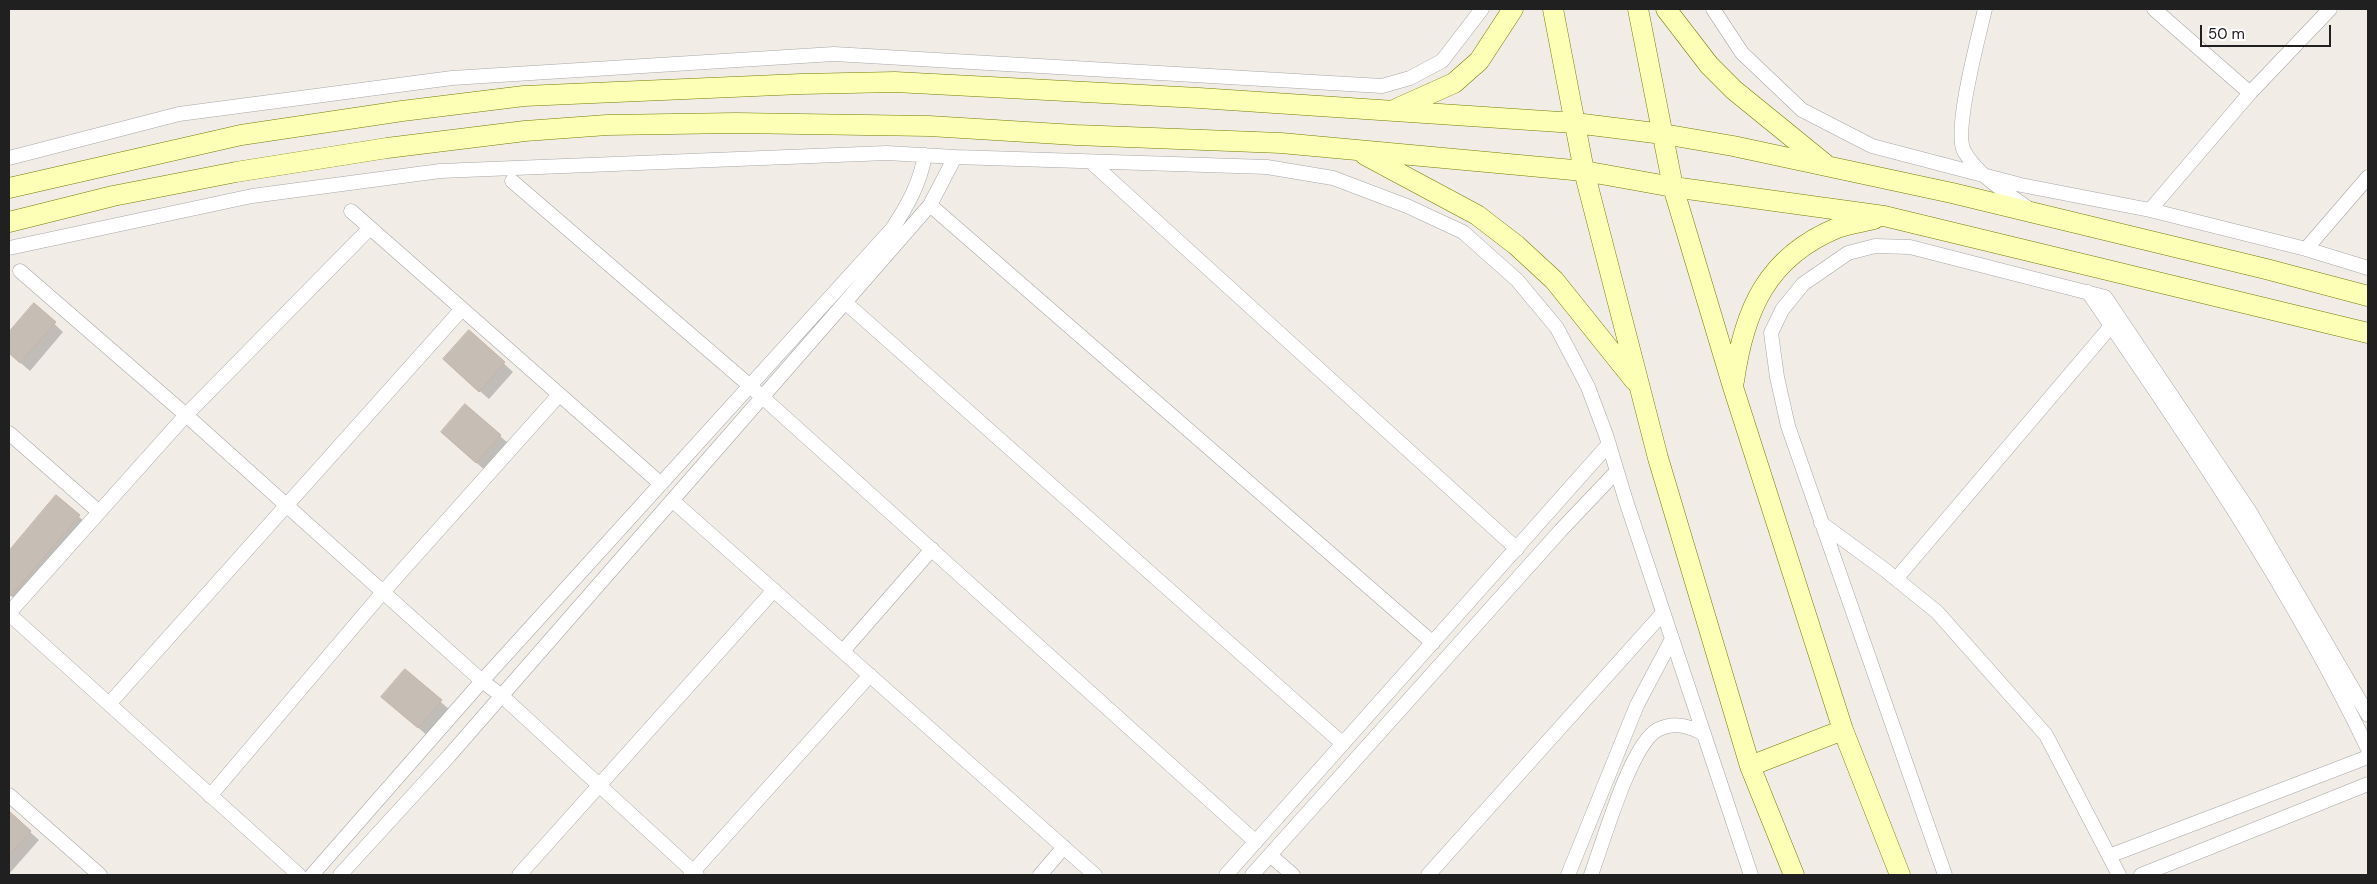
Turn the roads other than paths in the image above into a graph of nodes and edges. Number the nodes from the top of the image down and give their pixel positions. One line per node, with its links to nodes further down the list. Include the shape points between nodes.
1 (1482, 9): 17 (street, via 1442,61 1410,78 1382,86 834,54 452,78 179,114)
2 (1513, 9): 11 (main road, via 1479,61 1454,83)
3 (1553, 9): 12 (main road)
4 (1638, 9): 13 (main road)
5 (1666, 9): 19 (main road, via 1709,66)
6 (1985, 9): 21 (street, via 1961,133 1964,150)
7 (2154, 9): 10 (street)
8 (2330, 9): 10 (street)
9 (1718, 12): 21 (street, via 1742,54 1802,110 1872,146)
10 (2250, 93): 27 (street)
11 (1392, 110): 12 (main road); 25 (main road, via 895,82 524,96 241,135)
12 (1575, 123): 13 (main road); 20 (main road)
13 (1663, 134): 19 (main road); 24 (main road)
14 (1355, 150): 20 (main road); 31 (main road, via 1281,142 929,126 736,122 607,125 387,148 236,172 113,196); 44 (main road, via 1477,215 1516,245 1554,280)
15 (925, 155): 16 (street); 33 (street, via 887,152 440,171 252,196); 43 (street, via 912,198 892,229)
16 (955, 157): 18 (street); 26 (street)
17 (9, 158)
18 (1091, 162): 50 (street, via 1267,167 1333,178 1463,232 1517,280 1557,328 1588,386); 58 (street)
19 (1828, 166): 29 (main road)
20 (1584, 171): 24 (main road); 44 (main road)
21 (1982, 174): 27 (street); 29 (street)
22 (2368, 177): 34 (street)
23 (512, 181): 43 (street)
24 (1673, 187): 30 (main road); 45 (main road)
25 (9, 188)
26 (930, 205): 39 (street); 65 (street)
27 (2150, 210): 34 (street)
28 (351, 211): 32 (street)
29 (2034, 213): 38 (main road)
30 (1884, 216): 42 (main road); 45 (main road, via 1838,228 1798,250 1775,271 1758,294 1748,318)
31 (9, 222)
32 (370, 228): 40 (street); 48 (street)
33 (9, 248)
34 (2306, 248): 35 (street)
35 (2368, 268)
36 (20, 271): 48 (street)
37 (2088, 292): 41 (street); 56 (street, via 1910,247 1875,246 1848,254 1803,284 1782,310 1771,333 1788,426); 71 (street, via 2105,296 2250,512)
38 (2368, 296)
39 (846, 303): 47 (street); 74 (street)
40 (462, 308): 46 (street); 54 (street)
41 (2111, 326): 59 (street); 75 (street, via 2288,599)
42 (2368, 332)
43 (749, 384): 47 (street); 52 (street)
44 (1640, 387): 77 (main road, via 1658,458)
45 (1732, 387): 72 (main road)
46 (559, 395): 52 (street); 61 (street)
47 (763, 397): 53 (street); 57 (street)
48 (186, 415): 54 (street); 55 (street)
49 (9, 433): 55 (street)
50 (1609, 444): 51 (street); 58 (street)
51 (1617, 471): 63 (street); 84 (street)
52 (661, 484): 68 (street)
53 (673, 501): 60 (street); 69 (street)
54 (286, 504): 61 (street); 70 (street)
55 (99, 512): 62 (street)
56 (1821, 524): 59 (street); 103 (street)
57 (932, 549): 66 (street); 82 (street)
58 (1517, 549): 65 (street)
59 (1896, 580): 85 (street, via 1937,612 2046,736)
60 (774, 590): 66 (street); 79 (street)
61 (383, 592): 68 (street); 81 (street)
62 (9, 613): 70 (street)
63 (1663, 613): 64 (street); 97 (street)
64 (1672, 639): 73 (street); 98 (street, via 1637,705)
65 (1432, 644): 74 (street)
66 (843, 651): 67 (street)
67 (870, 675): 83 (street); 86 (street)
68 (482, 681): 69 (street); 89 (street)
69 (502, 696): 79 (street); 90 (street)
70 (109, 704): 81 (street)
71 (2368, 715)
72 (1843, 730): 77 (main road); 102 (main road)
73 (1704, 734): 99 (street, via 1688,726 1669,726 1657,731 1643,744 1629,772); 100 (street)
74 (1344, 744): 82 (street)
75 (2368, 749)
76 (2368, 757): 85 (street)
77 (1750, 766): 101 (main road)
78 (2368, 784): 105 (street)
79 (600, 786): 86 (street); 91 (street)
80 (9, 794): 87 (street)
81 (210, 796): 88 (street)
82 (1256, 842): 94 (street)
83 (1064, 847): 92 (street); 93 (street)
84 (1270, 855): 95 (street); 96 (street)
85 (2109, 856): 104 (street)
86 (693, 874)
87 (100, 875)
88 (299, 875)
89 (312, 875)
90 (340, 875)
91 (519, 875)
92 (1040, 875)
93 (1095, 875)
94 (1226, 875)
95 (1252, 875)
96 (1294, 875)
97 (1428, 875)
98 (1568, 875)
99 (1592, 875)
100 (1751, 875)
101 (1794, 875)
102 (1900, 875)
103 (1944, 875)
104 (2119, 875)
105 (2141, 875)

